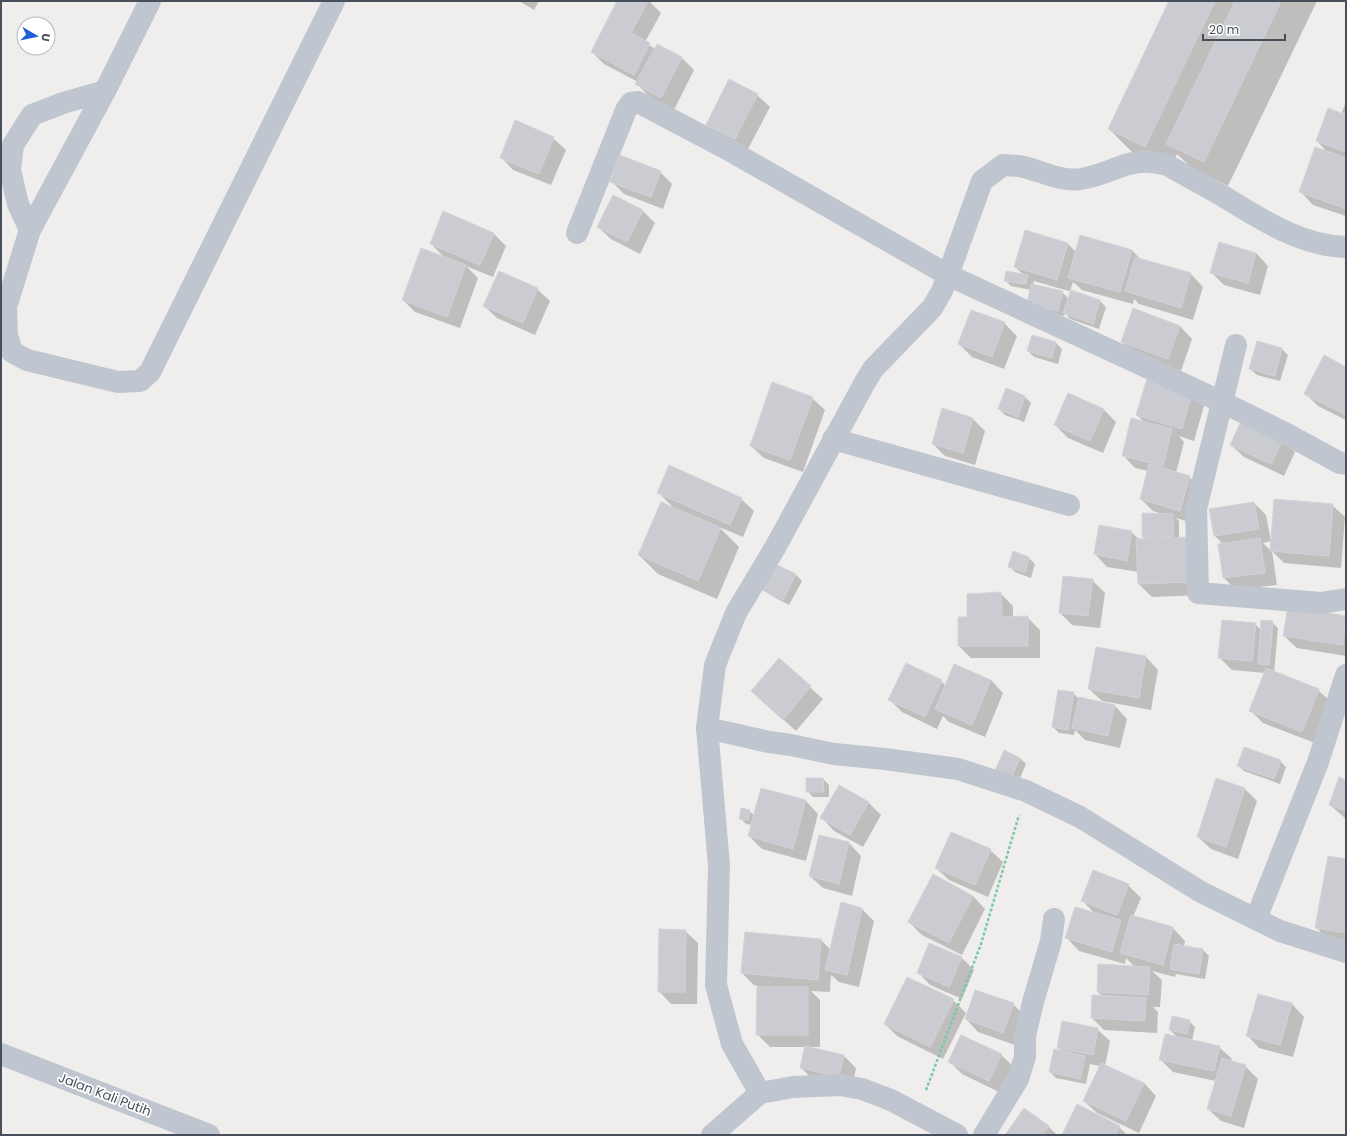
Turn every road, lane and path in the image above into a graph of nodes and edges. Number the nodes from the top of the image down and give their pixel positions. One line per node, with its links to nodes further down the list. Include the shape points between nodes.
1 (150, 1): 3 (street)
2 (334, 1): 8 (street, via 150,372 140,381 118,382 27,360 12,352)
3 (105, 92): 4 (street); 4 (street, via 63,103 32,115 13,145 10,170 18,204)
4 (30, 230): 8 (street)
5 (577, 233): 7 (street, via 626,110 631,103 638,102 727,149)
6 (1346, 247): 7 (street, via 1329,247 1305,240 1155,162 1126,164 1081,179 1061,178 1022,167 1003,165 982,181)
7 (948, 274): 10 (street); 11 (street, via 932,308 873,369)
8 (4, 307)
9 (1236, 345): 10 (street)
10 (1222, 402): 12 (street); 14 (street, via 1196,509 1198,593 1321,603)
11 (833, 439): 13 (street); 16 (street, via 728,630 715,665)
12 (1346, 464)
13 (1069, 505)
14 (1346, 598)
15 (1346, 675): 19 (street, via 1318,762)
16 (707, 728): 17 (street, via 834,754 958,769); 22 (street, via 719,865 716,985 732,1044)
17 (1026, 791): 19 (street, via 1080,817 1201,892); 23 (path, via 982,944)
18 (1054, 919): 27 (street, via 1051,941 1025,1036 1024,1057 1018,1079)
19 (1256, 919): 20 (street, via 1280,931)
20 (1346, 952)
21 (1, 1054): 25 (street, Jalan Kali Putih)
22 (760, 1093): 23 (street, via 840,1085 862,1089); 26 (street)
23 (916, 1112): 24 (street)
24 (954, 1134)
25 (209, 1135)
26 (712, 1135)
27 (984, 1135)

